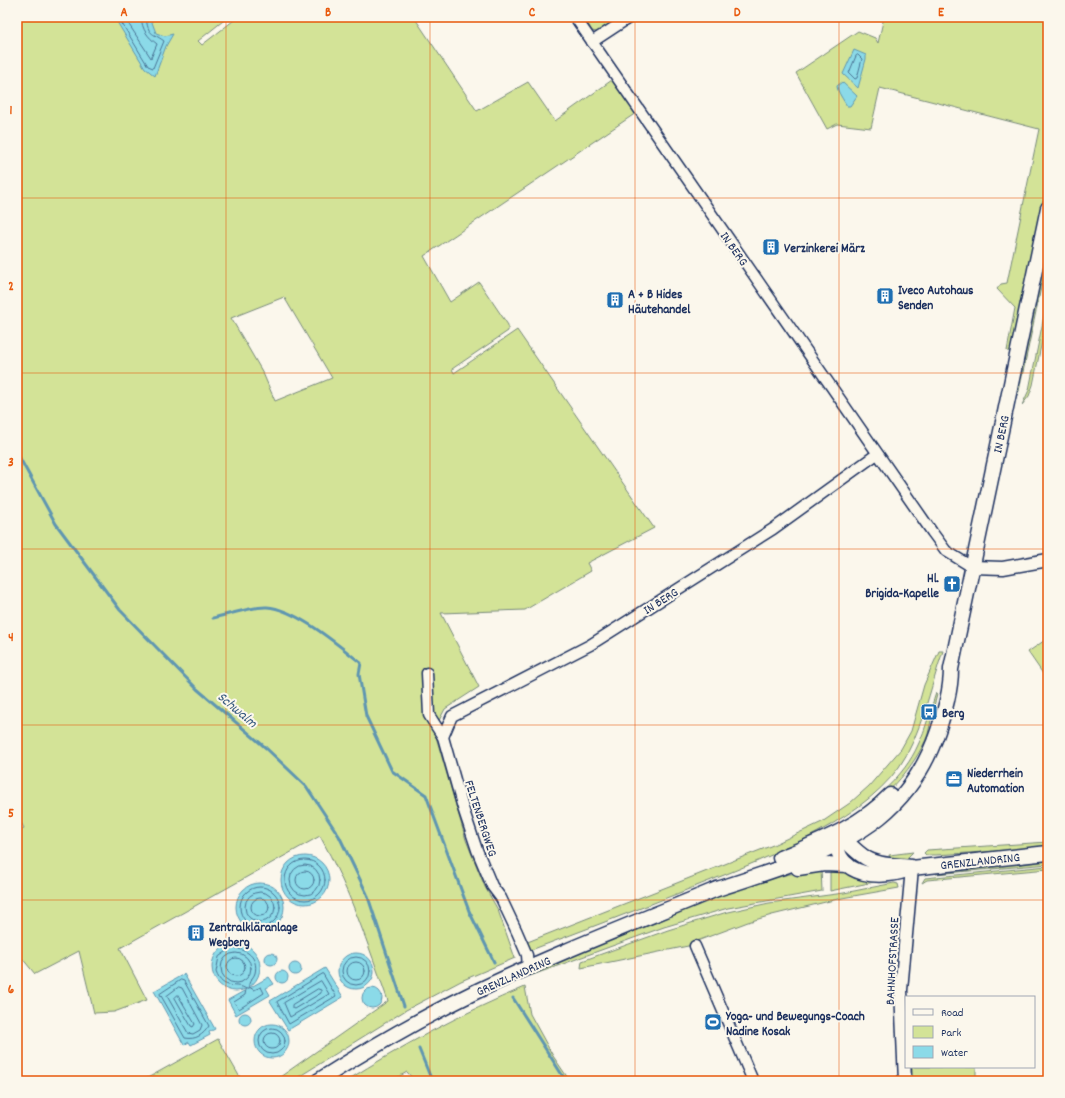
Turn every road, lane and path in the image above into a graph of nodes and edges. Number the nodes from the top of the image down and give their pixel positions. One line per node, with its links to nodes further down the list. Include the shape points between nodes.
1 (575, 17): 3 (street, IN BERG)
2 (630, 17): 3 (street)
3 (592, 42): 5 (street, IN BERG)
4 (1048, 208): 7 (main road, IN BERG)
5 (877, 454): 7 (street, IN BERG, via 946,551); 9 (street, IN BERG, via 772,529 590,645 452,716)
6 (1048, 560): 7 (street, via 1004,568)
7 (972, 567): 10 (main road, IN BERG, via 951,669 951,685 931,752 912,784 887,810 864,830)
8 (427, 673): 9 (street, FELTENBERGWEG, via 429,715)
9 (443, 737): 17 (street, FELTENBERGWEG, via 477,850 527,955)
10 (840, 840): 12 (main road, via 842,860); 13 (main road, GRENZLANDRING, via 870,860); 14 (main road, GRENZLANDRING); 15 (main road, GRENZLANDRING, via 730,881)
11 (1048, 853): 13 (main road, GRENZLANDRING)
12 (848, 865): 13 (main road, GRENZLANDRING, via 863,872 880,875); 14 (main road, via 824,864)
13 (912, 868): 20 (street, BAHNHOFSTRASSE, via 901,990)
14 (766, 873): 15 (main road, GRENZLANDRING)
15 (717, 889): 17 (main road, GRENZLANDRING)
16 (695, 946): 19 (street)
17 (528, 968): 18 (main road, GRENZLANDRING, via 471,994 391,1036)
18 (318, 1081)
19 (753, 1081)
20 (905, 1081)

